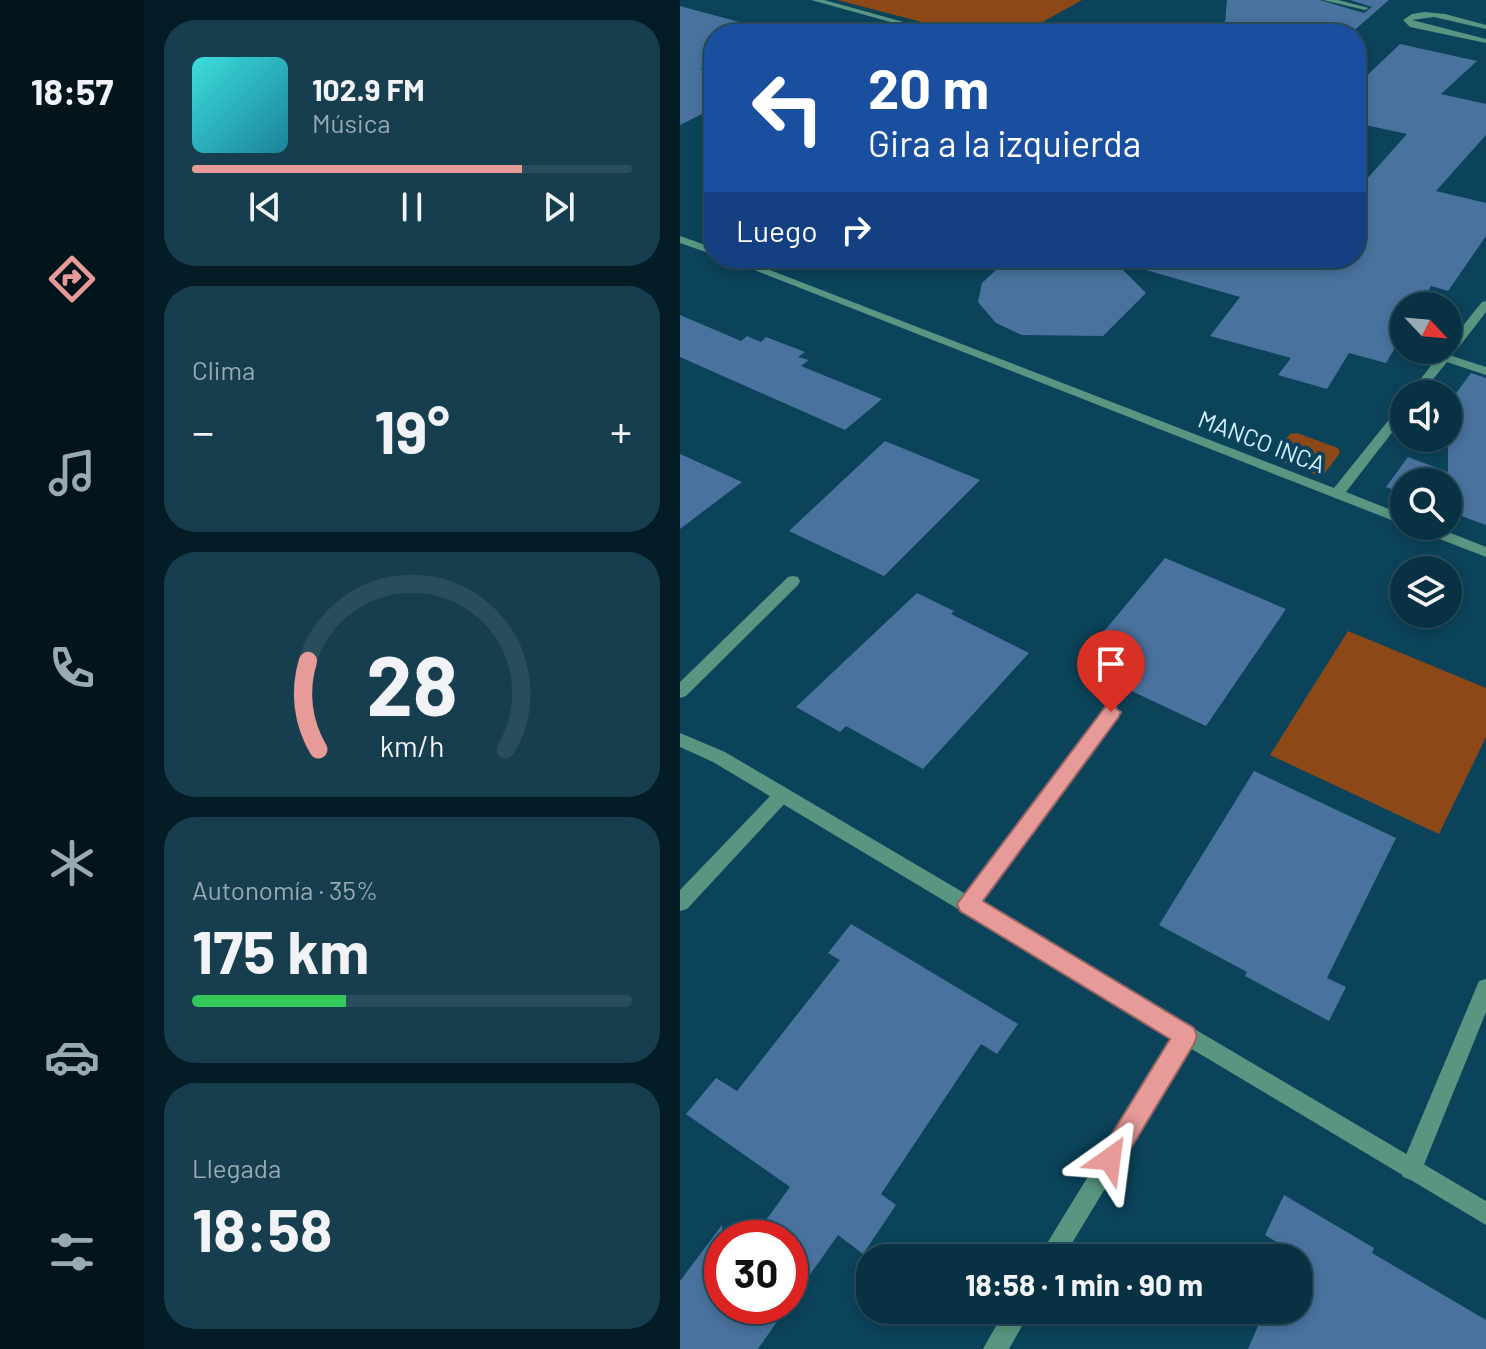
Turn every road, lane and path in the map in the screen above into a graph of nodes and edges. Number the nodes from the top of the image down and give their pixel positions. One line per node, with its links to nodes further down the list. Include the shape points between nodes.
1 (815, 0): 4 (street)
2 (1327, 0): 3 (street)
3 (1365, 8)
4 (905, 24)
5 (1486, 27): 6 (street, via 1427,15 1407,20)
6 (1486, 41)
7 (680, 239): 8 (street)
8 (704, 248)
9 (755, 268): 17 (street, MANCO INCA)
10 (1486, 304): 11 (street)
11 (1462, 334)
12 (1462, 363): 14 (street)
13 (1439, 364): 15 (street)
14 (1486, 371)
15 (1426, 380)
16 (1390, 427): 17 (street)
17 (1337, 494): 18 (street, MANCO INCA)
18 (1390, 515)
19 (1455, 540): 20 (street)
20 (1486, 552)
21 (793, 581): 22 (street)
22 (680, 692)
23 (1111, 712): 27 (street)
24 (680, 740): 25 (street)
25 (782, 795): 26 (street); 27 (street)
26 (680, 903)
27 (968, 904): 29 (street)
28 (1486, 988): 30 (street)
29 (1186, 1036): 30 (street); 32 (street)
30 (1411, 1169): 31 (street)
31 (1486, 1214)
32 (1059, 1244)
33 (1010, 1324): 34 (street)
34 (995, 1349)

